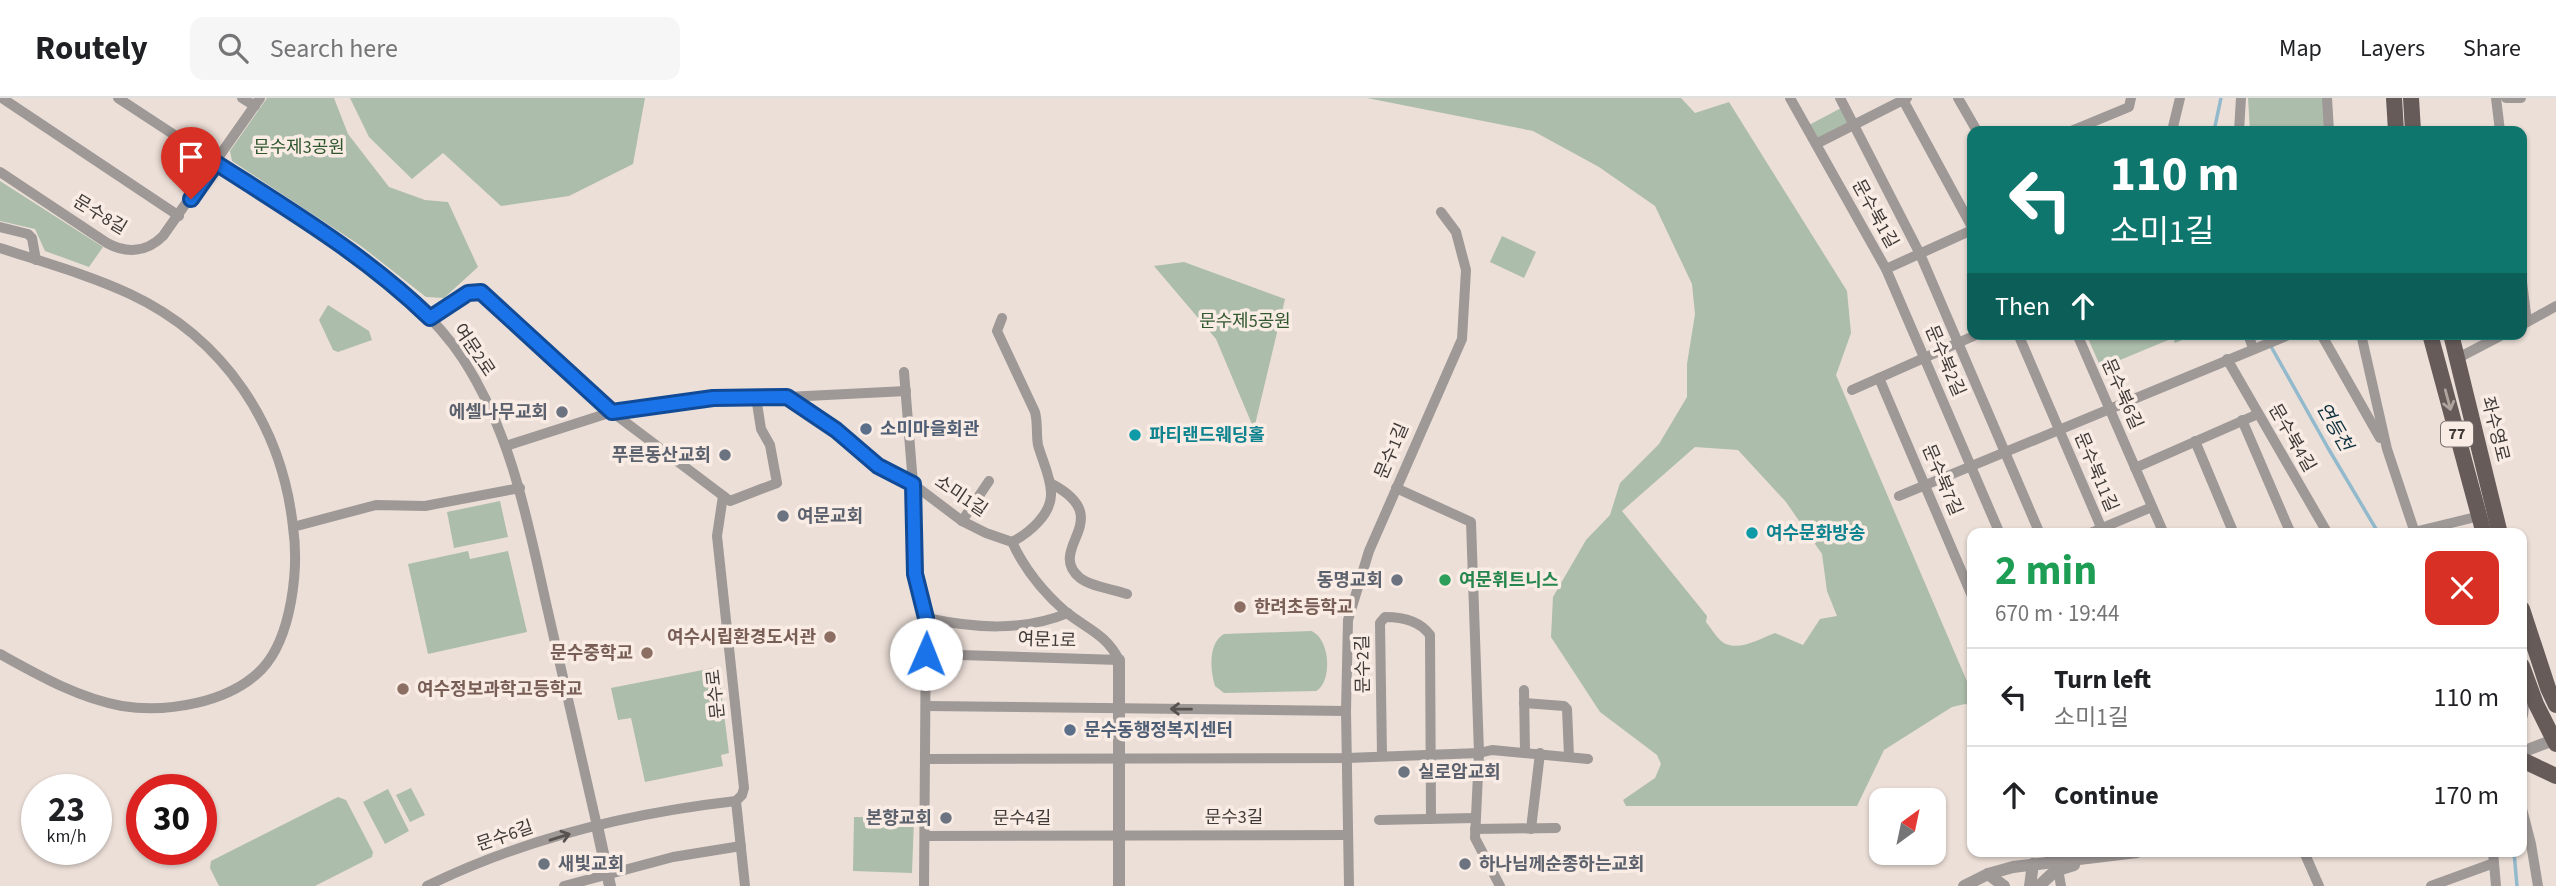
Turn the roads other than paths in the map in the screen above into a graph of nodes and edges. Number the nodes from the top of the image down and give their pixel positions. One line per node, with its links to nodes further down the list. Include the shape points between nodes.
1 (2, 98): 31 (street)
2 (118, 98): 28 (street, 여문2로)
3 (243, 98): 17 (street)
4 (1790, 98): 27 (street, 문수북1길)
5 (1840, 98): 18 (street, 문수북1길)
6 (1958, 98): 19 (street)
7 (2131, 98): 20 (street, via 2129,107)
8 (2180, 98): 21 (street)
9 (2241, 98): 22 (street)
10 (2326, 98): 23 (street)
11 (2394, 98): 24 (main road)
12 (2411, 98): 25 (main road)
13 (2496, 98): 26 (street)
14 (2506, 98): 15 (street)
15 (2521, 98)
16 (1904, 99): 18 (street); 32 (street, 문수북1길)
17 (257, 102): 28 (street, 문수8길)
18 (1854, 125): 27 (street); 36 (street, 문수북1길)
19 (1974, 126)
20 (2083, 126)
21 (2173, 126)
22 (2239, 126)
23 (2329, 126)
24 (2396, 126)
25 (2413, 126)
26 (2499, 126)
27 (1816, 144): 38 (street, 문수북1길)
28 (216, 163): 31 (street, 문수8길); 40 (street, 여문2로, via 353,252)
29 (0, 172): 31 (street, 문수8길, via 122,250 137,251 154,244)
30 (1441, 212): 80 (street, 문수1길, via 1456,232 1466,270 1462,339)
31 (179, 216)
32 (1967, 219)
33 (0, 227): 37 (street, via 28,234)
34 (1967, 231): 36 (street, 문수북1길)
35 (0, 248): 37 (street)
36 (1920, 254): 38 (street, 문수북1길); 53 (street, 문수북2길)
37 (36, 260): 86 (street, via 130,294 175,319 220,358 265,427)
38 (1886, 269): 55 (street, 문수북2길)
39 (2556, 306): 42 (street)
40 (430, 318): 65 (street, via 468,293 481,292); 70 (street, 여문2로, via 472,374)
41 (1002, 318): 76 (street, via 997,331 1035,412)
42 (2527, 322)
43 (1967, 339): 53 (street)
44 (2021, 340): 68 (street)
45 (2080, 340): 64 (street, 문수북6길)
46 (2250, 340): 54 (street)
47 (2274, 340): 54 (street)
48 (2324, 340): 71 (street)
49 (2362, 340): 71 (street)
50 (2432, 340): 84 (main road, 좌수영로 / 77, one-way to 84)
51 (2453, 340): 56 (main road, 좌수영로 / 77)
52 (2492, 340): 56 (street)
53 (1958, 343): 55 (street); 72 (street, 문수북2길)
54 (2253, 348): 57 (street)
55 (1924, 358): 59 (street); 73 (street, 문수북2길)
56 (2458, 358): 98 (main road, 좌수영로 / 77)
57 (2227, 359): 64 (street); 66 (street, 문수북4길)
58 (904, 372): 61 (street)
59 (1879, 379): 60 (street); 78 (street, 문수북7길)
60 (1852, 390)
61 (906, 391): 63 (street); 77 (street)
62 (756, 397): 63 (street); 65 (street); 81 (street, via 777,483 732,501)
63 (787, 397): 77 (street, 소미1길, via 878,466)
64 (2109, 409): 68 (street); 74 (street, 문수북6길)
65 (612, 412): 70 (street); 81 (street)
66 (2258, 414): 67 (street); 94 (street, 문수북4길)
67 (2242, 421): 69 (street); 93 (street)
68 (2059, 429): 72 (street); 89 (street, 문수북11길)
69 (2195, 441): 74 (street); 92 (street)
70 (506, 446): 79 (street, 여문2로)
71 (2387, 449): 95 (street)
72 (2006, 452): 73 (street); 88 (street)
73 (1971, 466): 78 (street); 87 (street)
74 (2135, 468): 83 (street, 문수북6길)
75 (989, 481): 85 (street)
76 (1050, 483): 99 (street, via 1044,514); 101 (street, via 1067,493 1081,513 1081,528 1070,549 1076,573 1085,581)
77 (913, 484): 85 (street, 소미1길); 103 (street, via 915,574)
78 (1925, 485): 82 (street); 100 (street, 문수북7길)
79 (520, 488): 86 (street, via 425,506 376,505); 133 (street, 여문2로)
80 (1396, 488): 114 (street, 문수1길, via 1365,562 1348,620); 118 (street, via 1471,522)
81 (723, 496): 129 (street, 문수로, via 717,536 744,788)
82 (1899, 496)
83 (2152, 507): 90 (street, 문수북11길); 91 (street, 문수북6길)
84 (2480, 516): 96 (street); 97 (main road, 좌수영로 / 77)
85 (962, 521): 99 (street, 소미1길)
86 (293, 527): 105 (street, via 293,587 277,646 262,669 230,691 169,707 122,706 62,687)
87 (1997, 528)
88 (2038, 528)
89 (2102, 528)
90 (2109, 528)
91 (2161, 528)
92 (2231, 528)
93 (2288, 528)
94 (2324, 528)
95 (2414, 528)
96 (2428, 528)
97 (2483, 528)
98 (2499, 528)
99 (1012, 542): 102 (street, via 1030,575)
100 (1967, 576)
101 (1126, 594)
102 (1068, 613): 103 (street, via 1020,625 965,625); 107 (street, via 1109,643)
103 (926, 618): 106 (street)
104 (2527, 624): 111 (main road)
105 (0, 654)
106 (926, 654): 107 (street, 여문1로); 112 (street)
107 (1119, 660): 113 (street)
108 (2527, 680): 115 (main road)
109 (1524, 690): 110 (street)
110 (1524, 703): 117 (street); 122 (street, via 1567,709)
111 (2556, 705)
112 (926, 706): 113 (street); 125 (street)
113 (1120, 708): 114 (street, one-way to 113); 123 (street)
114 (1346, 711): 124 (street, 문수1길)
115 (2555, 741): 116 (street)
116 (2527, 750)
117 (1525, 752): 118 (street); 119 (street)
118 (1479, 753): 120 (street); 132 (street)
119 (1540, 753): 122 (street); 134 (street)
120 (1430, 755): 121 (street); 121 (street, 문수2길, via 1430,635 1414,622 1386,617 1380,623); 130 (street, 문수2길)
121 (1382, 756): 124 (street)
122 (1569, 756): 126 (street)
123 (1120, 758): 124 (street); 125 (street); 137 (street)
124 (1347, 758): 138 (street, 문수1길)
125 (925, 759): 139 (street)
126 (1588, 759)
127 (2527, 762): 128 (main road)
128 (2556, 776)
129 (736, 801): 133 (street); 140 (street, 문수로)
130 (1431, 819): 131 (street); 132 (street)
131 (1379, 820)
132 (1475, 824): 134 (street); 156 (street, via 1479,848)
133 (597, 825): 148 (street, 여문2로); 150 (street, 문수6길, one-way to 133, via 493,858)
134 (1531, 828): 135 (street)
135 (1556, 828)
136 (2527, 828): 165 (street)
137 (1119, 835): 138 (street, 문수3길); 139 (street, 문수4길); 154 (street)
138 (1348, 835): 155 (street, 문수1길)
139 (925, 836): 153 (street)
140 (741, 846): 148 (street, via 673,857); 152 (street, 문수로)
141 (2081, 857): 145 (street)
142 (2086, 857): 146 (street)
143 (2306, 857): 162 (street)
144 (2494, 858): 163 (street); 164 (street)
145 (2033, 864): 147 (street); 158 (street)
146 (2058, 869): 159 (street); 160 (street); 161 (street)
147 (1988, 874): 149 (street); 157 (street)
148 (609, 880): 151 (street)
149 (1969, 884)
150 (427, 886)
151 (564, 886)
152 (745, 886)
153 (924, 886)
154 (1119, 886)
155 (1349, 886)
156 (1500, 886)
157 (2004, 886)
158 (2030, 886)
159 (2039, 886)
160 (2049, 886)
161 (2061, 886)
162 (2319, 886)
163 (2431, 886)
164 (2496, 886)
165 (2538, 886)

